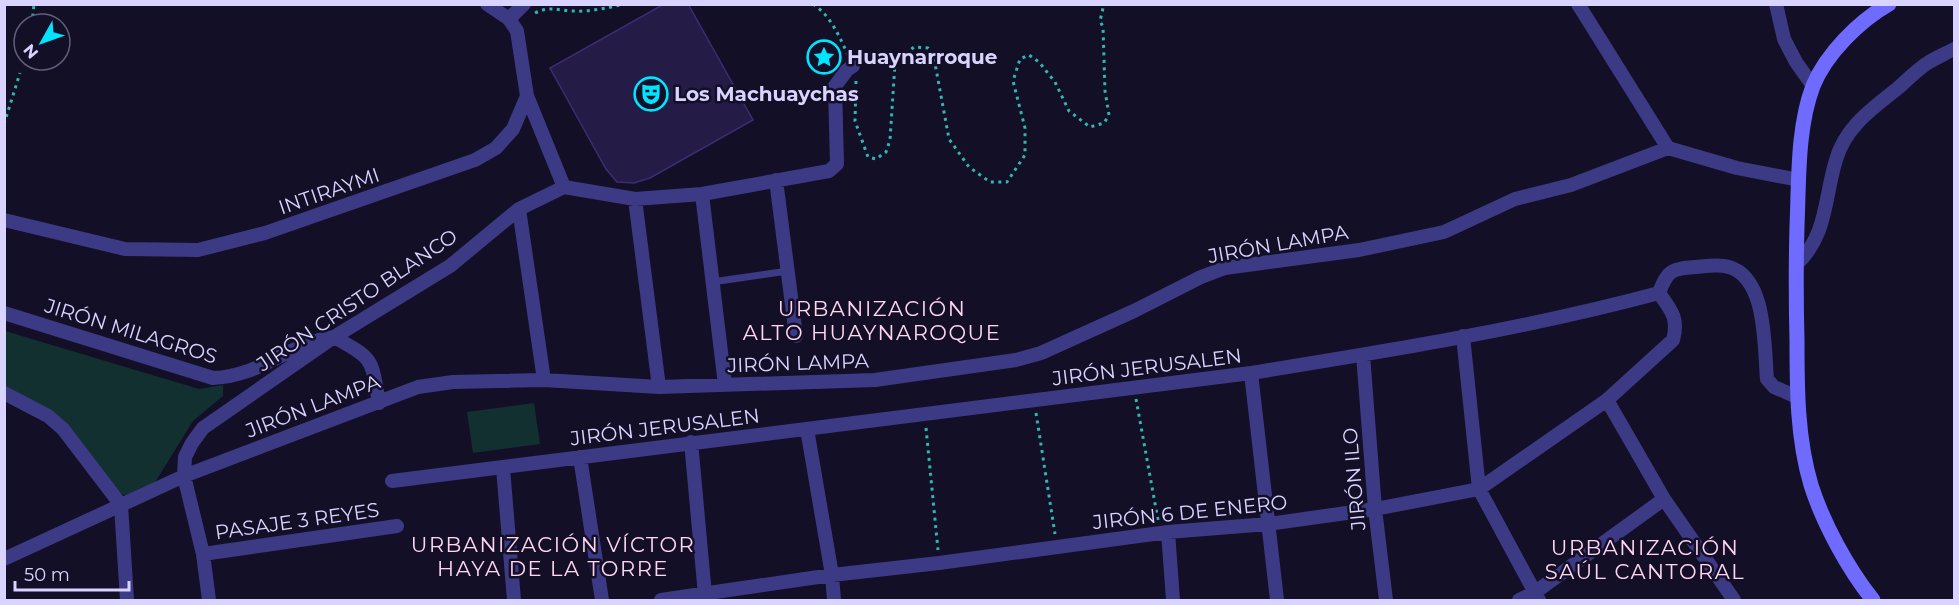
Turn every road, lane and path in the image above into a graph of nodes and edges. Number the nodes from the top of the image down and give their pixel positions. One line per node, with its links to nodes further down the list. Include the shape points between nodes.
1 (487, 4): 9 (street)
2 (624, 4): 8 (path, via 573,11)
3 (813, 4): 11 (path, via 836,29)
4 (1104, 4): 11 (path, via 1100,21 1109,115 1104,123 1090,127 1069,111 1055,82 1039,62 1029,56 1020,59 1013,81 1025,128 1025,155 1007,182 990,182 969,167 949,139 934,58 928,48 914,47 895,63 890,140 886,152 876,159 868,157 855,121)
5 (1578, 4): 16 (street)
6 (1776, 4): 13 (street, via 1784,39)
7 (1889, 4): 13 (main road, via 1870,15 1836,48)
8 (530, 9): 9 (street)
9 (509, 19): 14 (street, via 517,32)
10 (1954, 49): 24 (street, via 1925,64 1858,121 1843,141 1815,242)
11 (853, 66): 17 (street, via 835,86 837,164 829,171)
12 (20, 73): 15 (path)
13 (1813, 86): 18 (main road, via 1803,123)
14 (527, 96): 19 (street); 23 (street, INTIRAYMI, via 513,129 496,148 475,160 265,233 198,250 125,249)
15 (4, 124)
16 (1668, 148): 18 (street, via 1737,168); 35 (street, JIRÓN LAMPA, via 1571,185 1515,199 1444,232 1359,250 1225,268 1041,353 1016,360 874,380)
17 (776, 180): 20 (street); 25 (street)
18 (1799, 180): 24 (main road)
19 (564, 188): 21 (street); 22 (street, JIRÓN CRISTO BLANCO)
20 (702, 194): 21 (street); 26 (street)
21 (635, 199): 36 (street)
22 (519, 208): 31 (street, JIRÓN CRISTO BLANCO, via 450,266); 34 (street)
23 (4, 220)
24 (1796, 266): 39 (main road)
25 (788, 271): 26 (lane); 29 (street)
26 (712, 282): 35 (street)
27 (1659, 292): 30 (street, JIRÓN JERUSALEN, via 1588,312); 39 (street, via 1664,279 1678,268 1720,266 1743,274 1759,303 1767,378 1774,387); 40 (street, JIRÓN 6 DE ENERO, via 1674,318 1673,340)
28 (4, 313): 31 (street, JIRÓN MILAGROS, via 213,378 254,370 309,342)
29 (796, 336)
30 (1462, 336): 32 (street, JIRÓN JERUSALEN); 50 (street)
31 (334, 337): 42 (street, via 361,352 372,365); 48 (street, JIRÓN CRISTO BLANCO, via 202,428 185,457)
32 (1363, 355): 33 (street, JIRÓN JERUSALEN); 53 (street, JIRÓN ILO)
33 (1251, 373): 37 (street, JIRÓN JERUSALEN); 54 (street)
34 (544, 380): 36 (street, JIRÓN LAMPA); 42 (street, JIRÓN LAMPA, via 429,385)
35 (725, 385): 36 (street, JIRÓN LAMPA)
36 (659, 387)
37 (1135, 388): 41 (street, JIRÓN JERUSALEN); 56 (path)
38 (4, 393): 52 (street, via 48,416 63,429)
39 (1797, 398): 75 (main road, via 1811,485 1857,580)
40 (1607, 400): 50 (street, JIRÓN 6 DE ENERO); 51 (street)
41 (1034, 402): 43 (street, JIRÓN JERUSALEN); 57 (path)
42 (379, 403): 48 (street, JIRÓN LAMPA)
43 (924, 415): 44 (street, JIRÓN JERUSALEN); 60 (path)
44 (807, 429): 45 (street, JIRÓN JERUSALEN); 61 (street)
45 (691, 442): 46 (street, JIRÓN JERUSALEN); 62 (street)
46 (580, 457): 47 (street, JIRÓN JERUSALEN); 68 (street)
47 (503, 468): 49 (street, JIRÓN JERUSALEN); 67 (street)
48 (184, 476): 52 (street, JIRÓN LAMPA); 58 (street)
49 (392, 481)
50 (1479, 489): 53 (street, JIRÓN 6 DE ENERO); 63 (street)
51 (1664, 499): 63 (street); 64 (street)
52 (121, 505): 59 (street, JIRÓN LAMPA); 65 (street)
53 (1375, 509): 54 (street, JIRÓN 6 DE ENERO); 73 (street, JIRÓN ILO)
54 (1268, 524): 56 (street, JIRÓN 6 DE ENERO); 72 (street)
55 (397, 526): 58 (street, PASAJE 3 REYES)
56 (1165, 533): 57 (street, JIRÓN 6 DE ENERO); 71 (street)
57 (1057, 547): 60 (street, JIRÓN 6 DE ENERO)
58 (203, 554): 66 (street)
59 (4, 559)
60 (939, 563): 61 (street, JIRÓN 6 DE ENERO)
61 (832, 575): 62 (street, JIRÓN 6 DE ENERO); 70 (street)
62 (705, 595): 69 (street, JIRÓN 6 DE ENERO)
63 (1537, 597): 74 (street)
64 (1727, 598)
65 (127, 600)
66 (209, 600)
67 (514, 600)
68 (602, 600)
69 (661, 600)
70 (834, 600)
71 (1173, 600)
72 (1277, 600)
73 (1386, 600)
74 (1519, 600)
75 (1873, 600)

